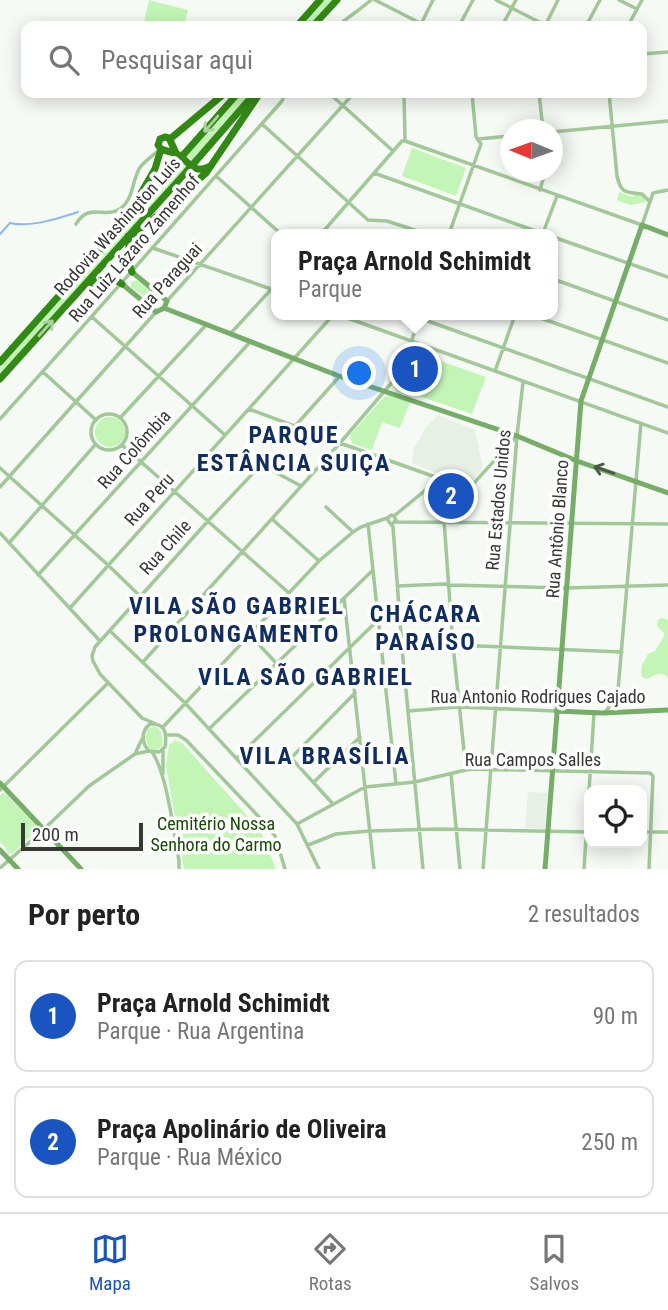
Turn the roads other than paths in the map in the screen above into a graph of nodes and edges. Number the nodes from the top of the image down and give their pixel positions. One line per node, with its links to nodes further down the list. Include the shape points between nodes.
1 (320, 0): 14 (highway)
2 (337, 0): 15 (highway)
3 (373, 0): 16 (street); 17 (street)
4 (433, 0): 18 (street)
5 (473, 0): 19 (street)
6 (496, 0): 12 (street)
7 (516, 0): 12 (street)
8 (558, 0): 22 (street)
9 (600, 0): 23 (street)
10 (619, 0): 13 (street)
11 (642, 0): 13 (street)
12 (512, 8): 20 (street); 21 (street)
13 (637, 9): 24 (street)
14 (301, 21)
15 (318, 21)
16 (343, 21)
17 (412, 21)
18 (422, 21)
19 (462, 21)
20 (505, 21)
21 (537, 21)
22 (547, 21)
23 (589, 21)
24 (631, 21)
25 (668, 51): 26 (street)
26 (647, 53)
27 (219, 98): 45 (highway)
28 (233, 98): 51 (highway, Rodovia Washington Luís, one-way to 51)
29 (251, 98): 54 (highway, Rodovia Washington Luís)
30 (257, 98): 52 (highway)
31 (284, 98): 41 (street, Rua Luiz Lázaro Zamenhof)
32 (335, 98): 38 (street)
33 (349, 98): 38 (street, Rua Paraguai)
34 (404, 98): 47 (street)
35 (473, 98): 46 (street)
36 (540, 98): 39 (street)
37 (609, 98): 42 (street)
38 (343, 105): 49 (street); 50 (street, Rua Paraguai)
39 (542, 119)
40 (668, 121): 42 (street)
41 (261, 124): 50 (street); 56 (street, Rua Luiz Lázaro Zamenhof)
42 (612, 127): 43 (street); 63 (street, via 619,186)
43 (563, 131)
44 (500, 137): 46 (street)
45 (170, 139): 48 (highway, via 160,139); 51 (highway)
46 (477, 139): 53 (street, via 481,144)
47 (405, 141): 49 (street); 53 (street)
48 (161, 149): 51 (highway); 66 (street, via 139,168 124,206 116,211 90,212); 77 (highway, via 134,206)
49 (393, 151): 55 (street)
50 (297, 156): 62 (street); 65 (street, Rua Paraguai)
51 (179, 157): 54 (highway); 77 (highway, Rodovia Washington Luís)
52 (212, 166): 54 (highway); 57 (highway)
53 (474, 166): 59 (street); 64 (street)
54 (193, 167): 57 (highway, via 198,176); 75 (highway, Rodovia Washington Luís)
55 (374, 173): 62 (street); 64 (street)
56 (216, 176): 65 (street); 78 (street, Rua Luiz Lázaro Zamenhof)
57 (195, 182): 75 (highway, via 140,231)
58 (542, 182): 59 (street)
59 (540, 190): 61 (street)
60 (668, 190): 63 (street, via 654,192)
61 (557, 195): 67 (street); 73 (street)
62 (348, 202): 69 (street); 70 (street, via 370,221 387,220)
63 (650, 202): 67 (street, Rua Antônio Blanco)
64 (460, 203): 71 (street); 72 (street)
65 (251, 208): 68 (street); 79 (street, Rua Paraguai)
66 (76, 224)
67 (642, 225): 74 (street); 80 (street, Rua Antônio Blanco)
68 (275, 229)
69 (326, 229)
70 (413, 229)
71 (451, 229)
72 (530, 229)
73 (545, 229)
74 (668, 235)
75 (128, 236): 81 (highway); 87 (highway, Rodovia Washington Luís)
76 (558, 239): 80 (street)
77 (106, 242): 109 (highway, Rodovia Washington Luís)
78 (153, 247): 79 (street); 81 (street, Rua Luiz Lázaro Zamenhof)
79 (200, 264): 85 (street); 88 (street, Rua Paraguai)
80 (629, 264): 82 (street); 89 (street, Rua Antônio Blanco)
81 (132, 272): 84 (street, Rua Luiz Lázaro Zamenhof); 88 (street)
82 (668, 277)
83 (558, 281): 89 (street)
84 (122, 284): 87 (highway, via 114,280 93,283); 91 (street); 92 (street, Rua Luiz Lázaro Zamenhof)
85 (271, 289)
86 (271, 293): 101 (street)
87 (71, 300): 116 (highway, Rodovia Washington Luís, one-way to 87)
88 (167, 301): 90 (street, Rua Paraguai)
89 (615, 301): 99 (street); 102 (street, Rua Antônio Blanco)
90 (164, 308): 91 (street, Rua Paraguai); 100 (street)
91 (156, 312): 106 (street, Rua Paraguai)
92 (92, 317): 106 (street); 112 (street, Rua Luiz Lázaro Zamenhof)
93 (328, 320): 108 (street, Rua Peru)
94 (354, 320): 103 (street)
95 (419, 320): 103 (street)
96 (430, 320): 107 (street)
97 (513, 320): 107 (street)
98 (547, 320): 102 (street)
99 (668, 320)
100 (205, 325): 101 (street); 113 (street)
101 (230, 334): 104 (street)
102 (602, 339): 110 (street); 115 (street, Rua Antônio Blanco)
103 (412, 341): 105 (street)
104 (250, 342): 108 (street); 121 (street, Rua Colômbia)
105 (424, 345): 111 (street); 118 (street)
106 (127, 347): 113 (street); 120 (street, Rua Paraguai)
107 (503, 348): 111 (street); 115 (street)
108 (293, 359): 114 (street); 123 (street, Rua Peru)
109 (0, 362)
110 (668, 363)
111 (495, 371): 117 (street)
112 (43, 372): 120 (street); 125 (street, Rua Luiz Lázaro Zamenhof)
113 (159, 376): 121 (street); 124 (street)
114 (339, 376): 118 (street); 128 (street)
115 (588, 378): 119 (street, Rua Antônio Blanco); 122 (street)
116 (0, 379)
117 (523, 382): 119 (street); 131 (street, Rua Estados Unidos)
118 (386, 391): 131 (street); 132 (street)
119 (580, 401): 127 (street); 136 (street, Rua Antônio Blanco)
120 (76, 402): 126 (street); 138 (street, Rua Paraguai)
121 (192, 405): 130 (street); 135 (street, Rua Colômbia)
122 (668, 407)
123 (249, 409): 128 (street); 130 (street, Rua Peru)
124 (120, 418): 126 (street, via 111,414); 134 (street, via 127,429)
125 (0, 419)
126 (96, 420): 133 (street, via 91,430)
127 (641, 423): 129 (street); 140 (street)
128 (296, 425): 132 (street)
129 (668, 433)
130 (225, 436): 144 (street, Rua Peru)
131 (517, 436): 136 (street); 143 (street); 156 (street, Rua Estados Unidos)
132 (340, 443): 139 (street); 141 (street)
133 (96, 445): 134 (street, via 107,451); 146 (street)
134 (122, 445): 135 (street)
135 (142, 461): 144 (street); 163 (street, Rua Colômbia)
136 (577, 461): 140 (street, one-way to 136); 159 (street, Rua Antônio Blanco)
137 (0, 468): 138 (street)
138 (9, 476): 142 (street, Rua Paraguai); 146 (street)
139 (440, 479): 143 (street); 148 (street); 150 (street)
140 (636, 482): 145 (street); 157 (street)
141 (301, 486): 151 (street); 152 (street, Rua Chile, via 261,467)
142 (0, 487)
143 (469, 489): 150 (street)
144 (176, 491): 152 (street); 167 (street, Rua Peru)
145 (668, 492)
146 (43, 506): 163 (street); 164 (street)
147 (326, 507): 161 (street)
148 (394, 516): 149 (street); 154 (street)
149 (387, 517): 153 (street); 154 (street)
150 (443, 517): 155 (street)
151 (272, 519): 165 (street); 166 (street)
152 (208, 521): 165 (street); 177 (street, Rua Chile)
153 (375, 522): 154 (street); 158 (street)
154 (392, 523): 155 (street); 172 (street)
155 (443, 523): 156 (street); 170 (street)
156 (511, 523): 159 (street); 173 (street, Rua Estados Unidos)
157 (633, 523): 159 (street); 160 (street); 174 (street)
158 (368, 524): 161 (street); 168 (street)
159 (572, 524): 175 (street, Rua Antônio Blanco)
160 (668, 524)
161 (353, 532): 166 (street)
162 (0, 533): 164 (street)
163 (75, 535): 167 (street); 169 (street, Rua Colômbia)
164 (9, 543): 169 (street)
165 (243, 551): 176 (street); 190 (street)
166 (319, 561): 176 (street)
167 (108, 565): 177 (street); 179 (street, Rua Peru)
168 (373, 570): 178 (street); 180 (street)
169 (38, 575): 179 (street)
170 (448, 585): 172 (street); 173 (street); 184 (street)
171 (668, 585): 174 (street)
172 (397, 586): 187 (street)
173 (505, 586): 175 (street); 186 (street, Rua Estados Unidos)
174 (627, 587): 175 (street); 189 (street)
175 (566, 588): 188 (street, Rua Antônio Blanco)
176 (289, 593): 182 (street)
177 (140, 596): 181 (street, Rua Chile)
178 (344, 598): 185 (street); 191 (street)
179 (70, 608): 183 (street)
180 (379, 619): 185 (street); 224 (street)
181 (110, 631): 183 (street, Rua Chile); 190 (street)
182 (250, 635): 191 (street); 194 (street)
183 (100, 641): 192 (street, via 92,656)
184 (453, 645): 186 (street); 187 (street); 195 (street)
185 (351, 646): 193 (street); 214 (street)
186 (500, 646): 188 (street); 196 (street, Rua Estados Unidos)
187 (402, 649): 198 (street)
188 (562, 649): 189 (street); 199 (street, Rua Antônio Blanco)
189 (622, 652): 201 (street, via 617,695)
190 (143, 662): 194 (street)
191 (276, 664): 205 (street)
192 (108, 683): 202 (street); 226 (street)
193 (355, 693): 209 (street); 215 (street)
194 (185, 703): 204 (street); 205 (street)
195 (458, 707): 196 (street, Rua Antonio Rodrigues Cajado); 198 (street, Rua Antonio Rodrigues Cajado); 216 (street)
196 (496, 709): 199 (street, Rua Antonio Rodrigues Cajado); 217 (street, Rua Estados Unidos)
197 (668, 710): 201 (street, Rua Antonio Rodrigues Cajado)
198 (408, 711): 223 (street)
199 (556, 711): 200 (street, Rua Antonio Rodrigues Cajado); 218 (street, Rua Antônio Blanco)
200 (594, 713): 201 (street, Rua Antonio Rodrigues Cajado); 219 (street)
201 (603, 713)
202 (142, 718): 203 (street); 206 (street)
203 (156, 724): 204 (street); 206 (street)
204 (163, 727): 207 (street)
205 (209, 729): 214 (street)
206 (144, 731): 208 (street)
207 (166, 736): 210 (street); 248 (street, via 186,740 260,818 275,836)
208 (143, 737): 212 (street); 213 (street)
209 (360, 737): 222 (street); 227 (street)
210 (164, 748): 212 (street); 221 (street)
211 (282, 748): 215 (street)
212 (150, 752): 213 (street); 221 (street)
213 (135, 754): 232 (street, via 89,786)
214 (237, 758): 229 (street)
215 (291, 758): 222 (street)
216 (466, 770): 217 (street, Rua Campos Salles); 220 (street, Rua Campos Salles)
217 (490, 770): 218 (street, Rua Campos Salles); 234 (street, Rua Estados Unidos)
218 (551, 771): 219 (street, Rua Campos Salles); 235 (street, Rua Antônio Blanco)
219 (590, 772): 225 (street); 238 (street, Rua Campos Salles, via 653,775)
220 (451, 774): 223 (street, Rua Campos Salles); 231 (street)
221 (163, 780): 247 (street)
222 (314, 782): 228 (street)
223 (415, 782): 224 (street, Rua Campos Salles); 230 (street)
224 (396, 784): 227 (street, Rua Campos Salles)
225 (590, 785)
226 (1, 787): 232 (street)
227 (365, 787): 228 (street, Rua Campos Salles); 233 (street)
228 (333, 804): 229 (street, Rua Campos Salles)
229 (297, 824): 240 (street)
230 (419, 829): 231 (street); 233 (street); 251 (street)
231 (456, 829): 234 (street); 252 (street)
232 (44, 830): 243 (street); 246 (street)
233 (369, 831): 240 (street, via 336,834); 250 (street)
234 (486, 831): 235 (street); 253 (street, Rua Estados Unidos)
235 (547, 832): 236 (street); 254 (street, Rua Antônio Blanco)
236 (584, 832)
237 (647, 832): 238 (street)
238 (651, 832): 239 (street); 256 (street)
239 (668, 832)
240 (308, 845): 249 (street)
241 (586, 848): 255 (street)
242 (0, 850): 243 (street)
243 (9, 860): 244 (street); 245 (street)
244 (0, 868)
245 (18, 869)
246 (81, 869)
247 (179, 869)
248 (285, 869)
249 (320, 869)
250 (374, 869)
251 (423, 869)
252 (460, 869)
253 (483, 869)
254 (545, 869)
255 (584, 869)
256 (649, 869)

